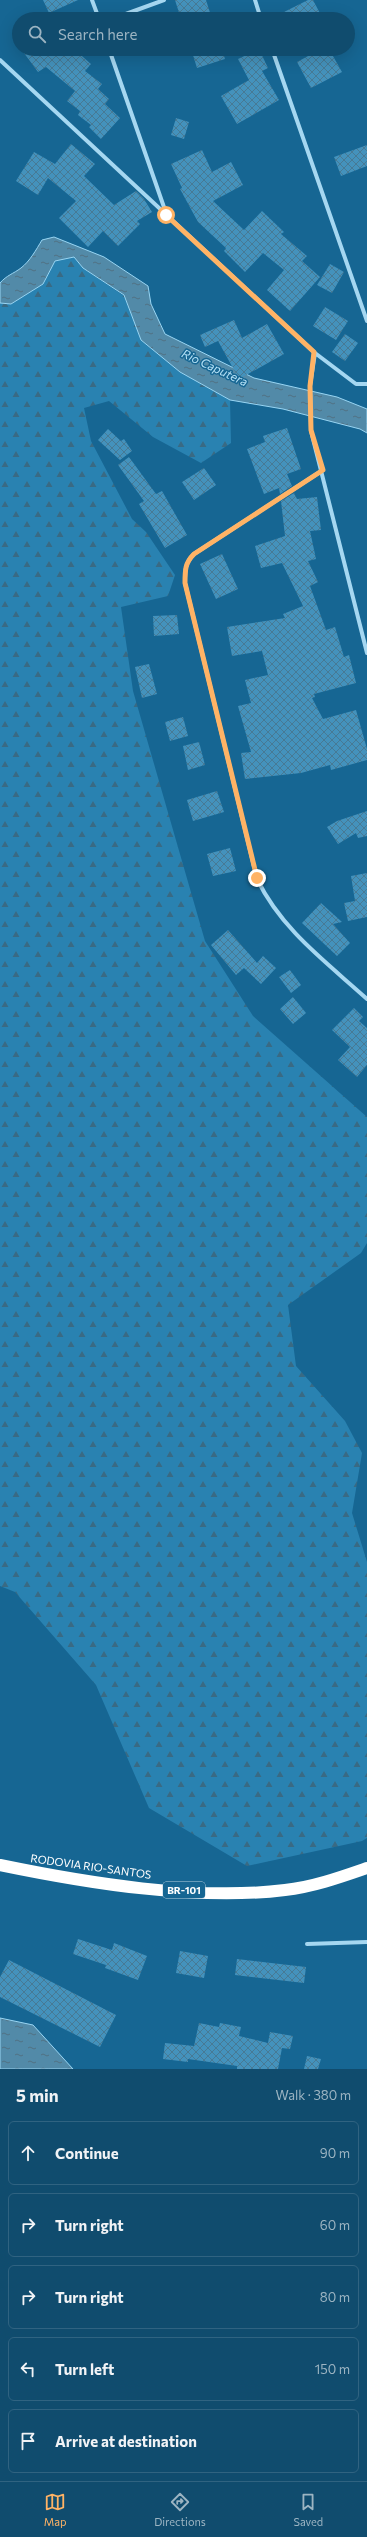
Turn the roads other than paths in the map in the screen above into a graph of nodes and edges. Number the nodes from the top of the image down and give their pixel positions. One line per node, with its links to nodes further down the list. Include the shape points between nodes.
1 (92, 0): 4 (street)
2 (164, 0): 5 (street)
3 (255, 0): 6 (street)
4 (96, 12)
5 (131, 12)
6 (259, 12)
7 (111, 56): 10 (street)
8 (274, 56): 11 (street)
9 (0, 60): 10 (street)
10 (166, 215): 12 (street)
11 (367, 321)
12 (314, 352): 13 (street, via 356,384); 14 (street, via 310,386 311,430)
13 (367, 384)
14 (323, 470): 15 (street); 16 (street, via 194,554 187,561 185,583 257,878 269,903 289,929)
15 (367, 653)
16 (367, 999)
17 (0, 1865): 18 (highway, RODOVIA RIO-SANTOS / BR-101, via 132,1887 226,1893 286,1890 333,1880)
18 (367, 1868)
19 (367, 1942): 20 (street)
20 (307, 1944)

